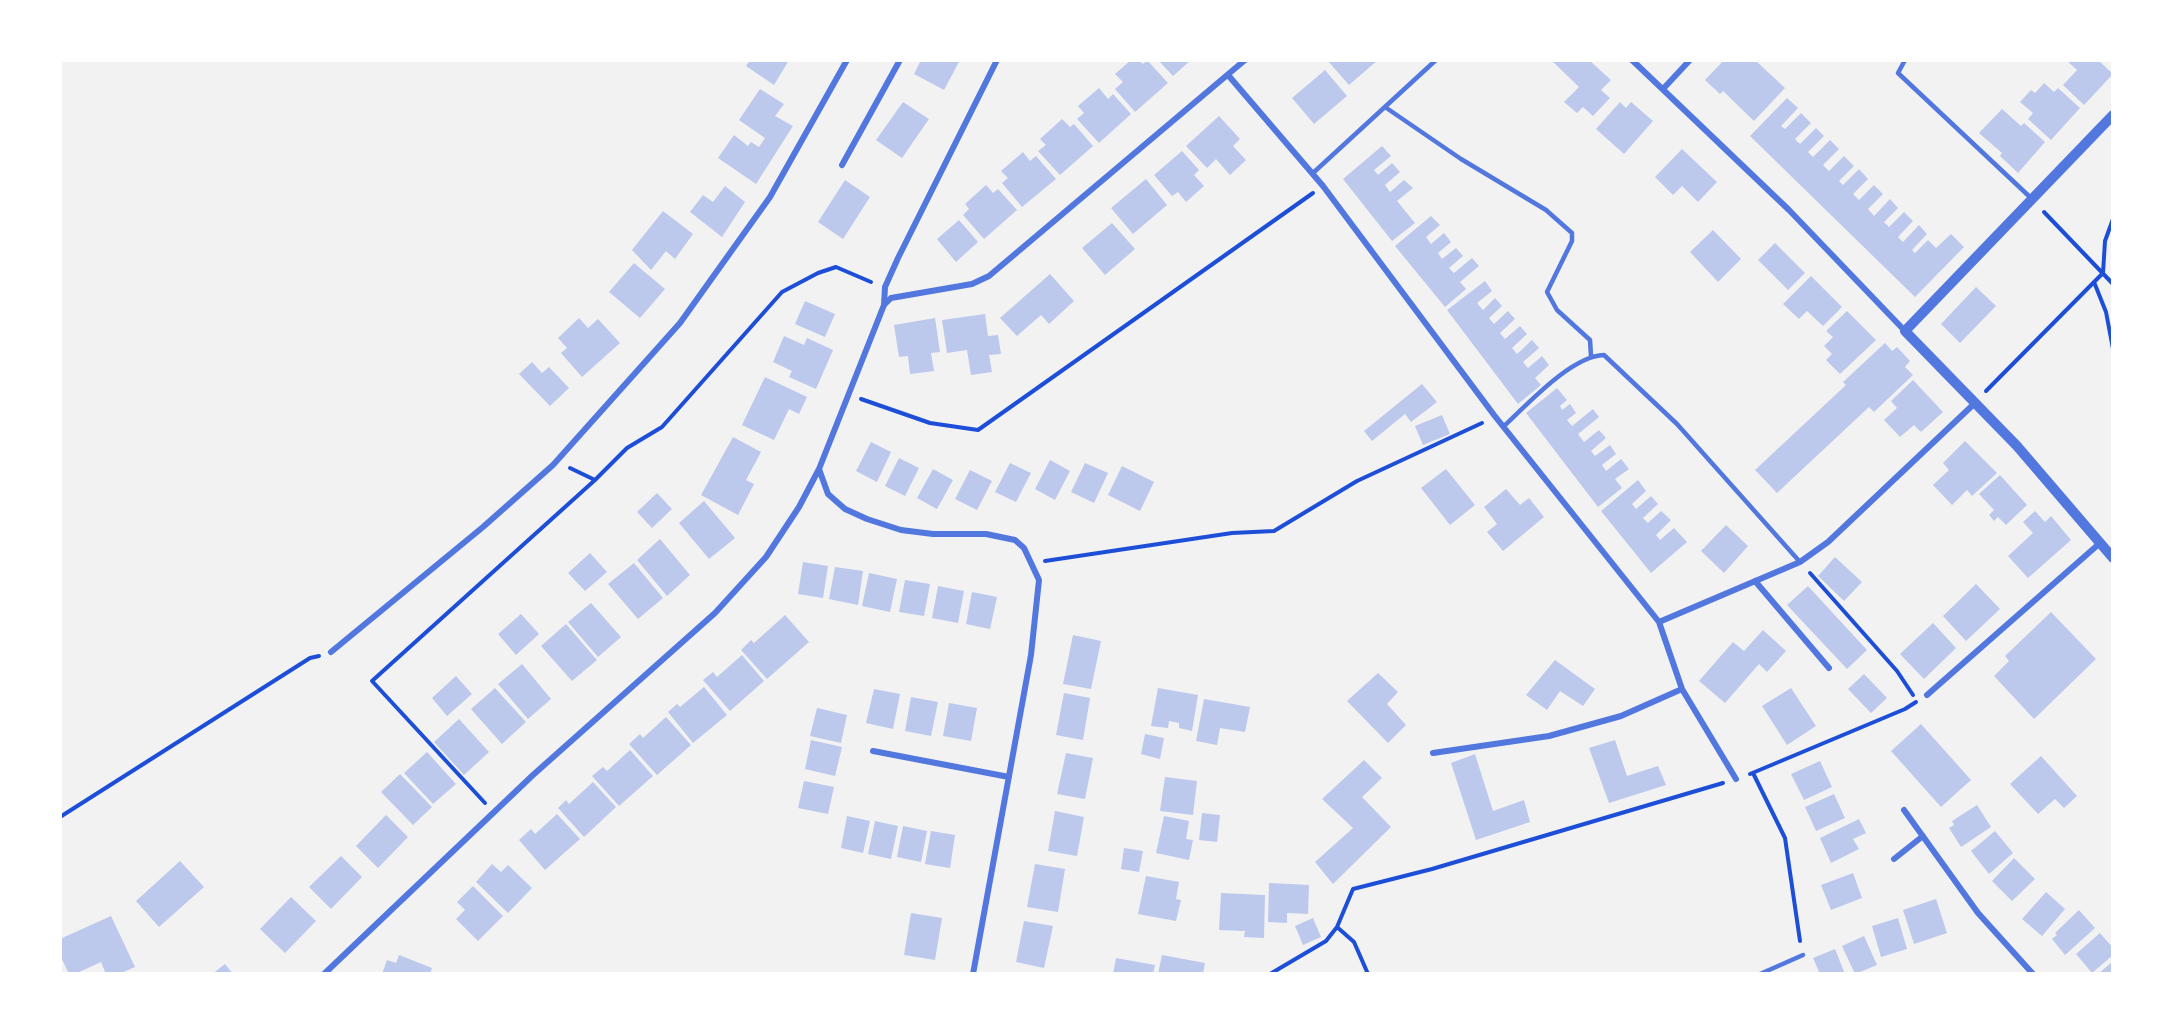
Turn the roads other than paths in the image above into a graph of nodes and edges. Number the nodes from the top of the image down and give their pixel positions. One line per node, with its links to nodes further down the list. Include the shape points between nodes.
1 (847, 60): 27 (street, via 770,197 680,323 556,461 483,527)
2 (900, 60): 13 (street)
3 (997, 60): 16 (street, via 885,287)
4 (1245, 60): 9 (street)
5 (1436, 60): 11 (lane)
6 (1632, 60): 10 (street)
7 (1690, 60): 10 (street)
8 (1905, 60): 15 (lane, via 1898,73)
9 (1228, 75): 14 (street); 16 (street, via 989,276 972,284 902,294)
10 (1663, 89): 17 (street, via 1789,210)
11 (1385, 107): 14 (lane); 18 (lane, via 1546,210 1572,233 1572,241 1547,292 1557,310 1590,340)
12 (2113, 115): 15 (street)
13 (843, 165)
14 (1313, 173): 20 (street)
15 (2033, 200): 17 (street)
16 (884, 306): 21 (street)
17 (1905, 331): 19 (street)
18 (1591, 356): 20 (lane, via 1557,378); 24 (lane, via 1604,355 1651,397)
19 (1975, 403): 22 (street); 24 (street, via 1828,542)
20 (1503, 427): 26 (street)
21 (819, 469): 33 (street, via 828,494 867,519 901,530 986,534 1015,540 1032,563 1039,580 1034,632); 39 (street, via 766,557 715,613 533,775)
22 (2100, 543): 23 (street); 30 (street)
23 (2113, 558)
24 (1800, 562): 25 (street)
25 (1755, 581): 26 (street); 28 (street)
26 (1659, 622): 29 (street)
27 (331, 652)
28 (1828, 668)
29 (1682, 689): 32 (street, via 1621,716 1549,736); 34 (street)
30 (1927, 694)
31 (873, 751): 33 (street)
32 (1433, 753)
33 (1009, 777): 40 (street)
34 (1736, 779)
35 (1904, 810): 36 (street)
36 (1923, 836): 37 (street); 42 (street, via 1978,913)
37 (1894, 859)
38 (1803, 955): 41 (lane)
39 (324, 974)
40 (973, 974)
41 (1760, 974)
42 (2032, 974)

